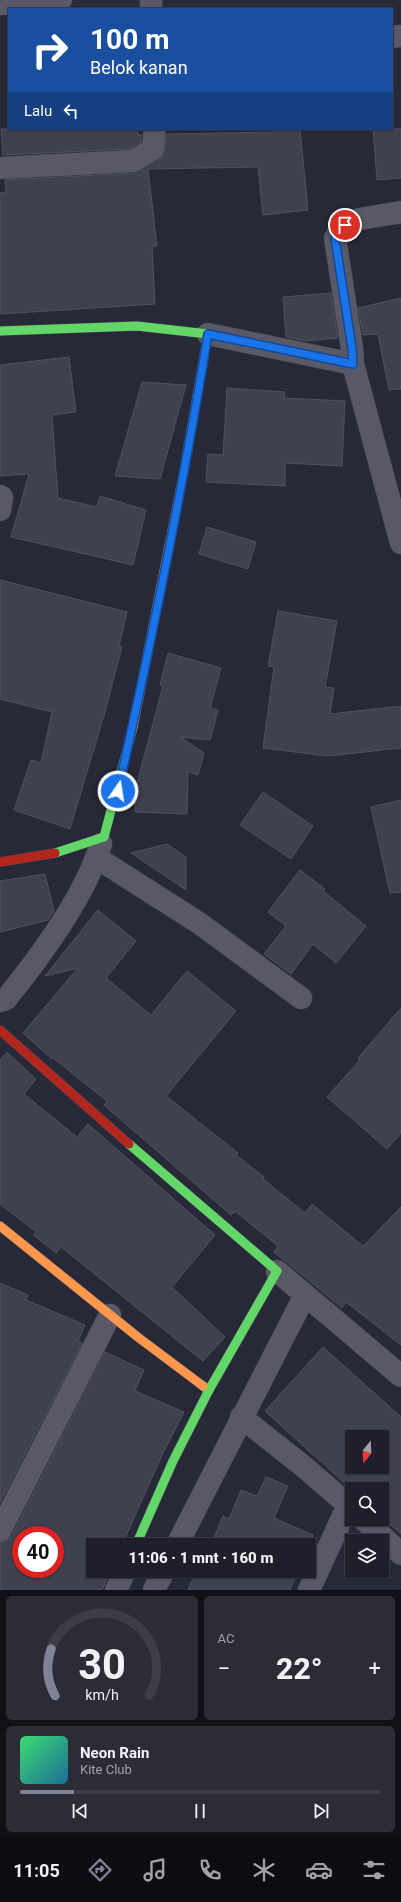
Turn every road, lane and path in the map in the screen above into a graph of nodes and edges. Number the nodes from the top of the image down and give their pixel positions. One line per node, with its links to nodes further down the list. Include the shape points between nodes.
1 (61, 0): 2 (street)
2 (0, 4)
3 (154, 130): 4 (street, via 153,150 133,161)
4 (0, 168)
5 (401, 212): 8 (street, via 360,219 345,225 335,238)
6 (0, 331): 7 (street, via 137,326)
7 (208, 334): 8 (street); 12 (street, via 145,675 118,791)
8 (353, 364): 11 (street)
9 (0, 496): 10 (street)
10 (0, 510)
11 (401, 543)
12 (104, 837): 13 (street); 14 (street, via 50,854)
13 (97, 858): 15 (street, via 199,923); 16 (street, via 69,910 30,969 6,999)
14 (0, 862)
15 (301, 998)
16 (0, 1001)
17 (0, 1030): 19 (street, via 162,1174)
18 (0, 1226): 21 (street)
19 (277, 1270): 20 (street); 23 (street)
20 (305, 1295): 22 (street); 24 (street)
21 (110, 1315): 23 (street); 28 (street)
22 (401, 1376)
23 (209, 1390): 29 (street, via 173,1461)
24 (241, 1417): 25 (street, via 304,1466); 30 (street)
25 (345, 1503)
26 (345, 1526): 36 (street)
27 (370, 1526): 31 (street)
28 (0, 1531)
29 (139, 1538)
30 (180, 1538)
31 (401, 1554)
32 (122, 1578): 34 (street)
33 (160, 1578): 35 (street)
34 (116, 1590)
35 (154, 1590)
36 (309, 1590)

